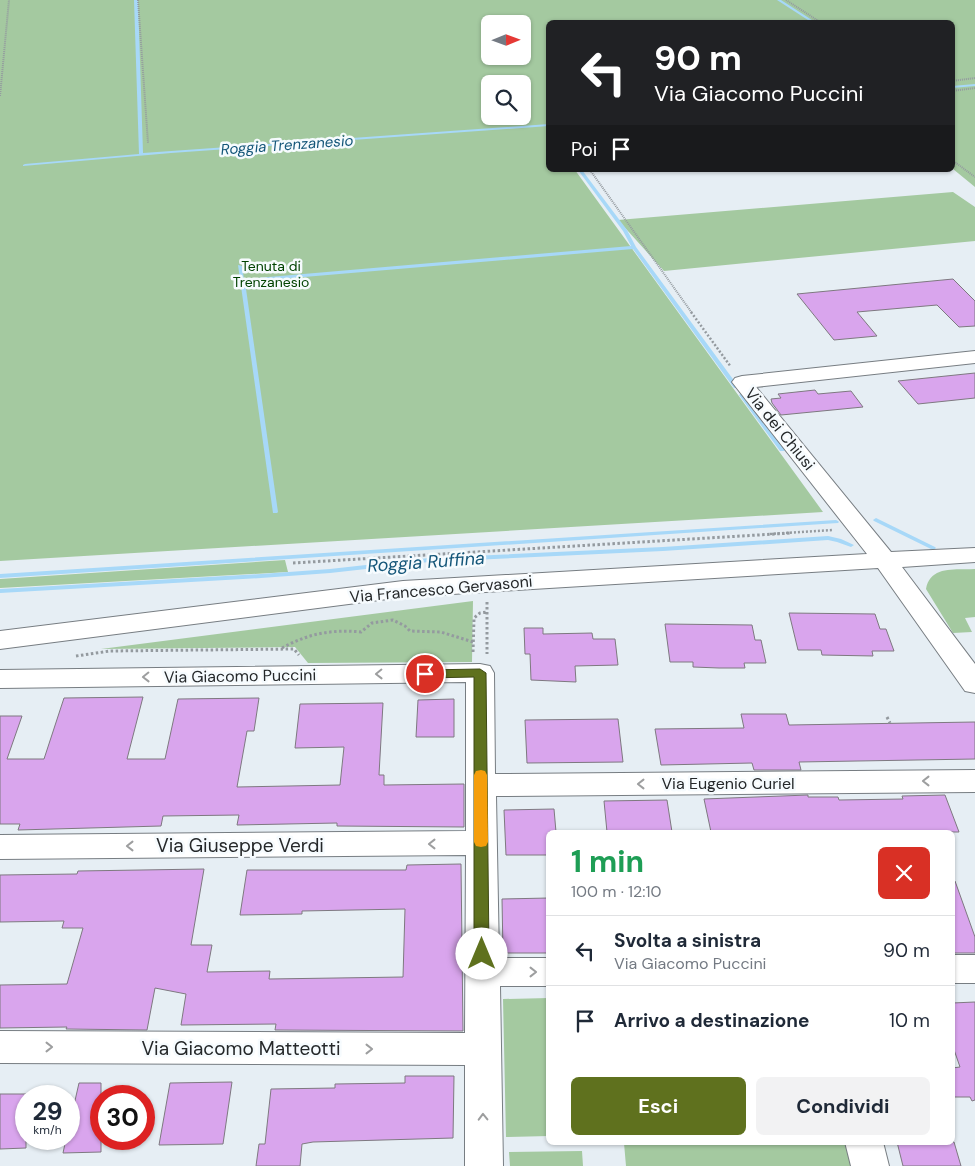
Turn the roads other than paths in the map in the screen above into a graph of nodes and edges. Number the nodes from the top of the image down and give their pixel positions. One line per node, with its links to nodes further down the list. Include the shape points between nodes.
1 (975, 357): 3 (street, Via dei Chiusi, via 742,382)
2 (975, 555): 3 (street, Via Francesco Gervasoni)
3 (885, 561): 4 (street, Via Francesco Gervasoni, via 403,589); 6 (street, Via dei Chiusi)
4 (0, 640)
5 (0, 679): 8 (street, Via Giacomo Puccini, one-way to 5, via 480,673 316,669)
6 (975, 684)
7 (975, 781): 8 (street, Via Eugenio Curiel, one-way to 8)
8 (481, 785): 9 (street)
9 (481, 843): 10 (street, Via Giuseppe Verdi, one-way to 10); 13 (street)
10 (0, 847)
11 (975, 968): 12 (street)
12 (955, 969)
13 (482, 972): 14 (street, one-way to 14); 16 (street)
14 (546, 972)
15 (0, 1047): 16 (street, Via Giacomo Matteotti, one-way to 16)
16 (483, 1049): 18 (street, one-way to 16)
17 (865, 1145): 19 (street)
18 (484, 1166)
19 (870, 1166)

